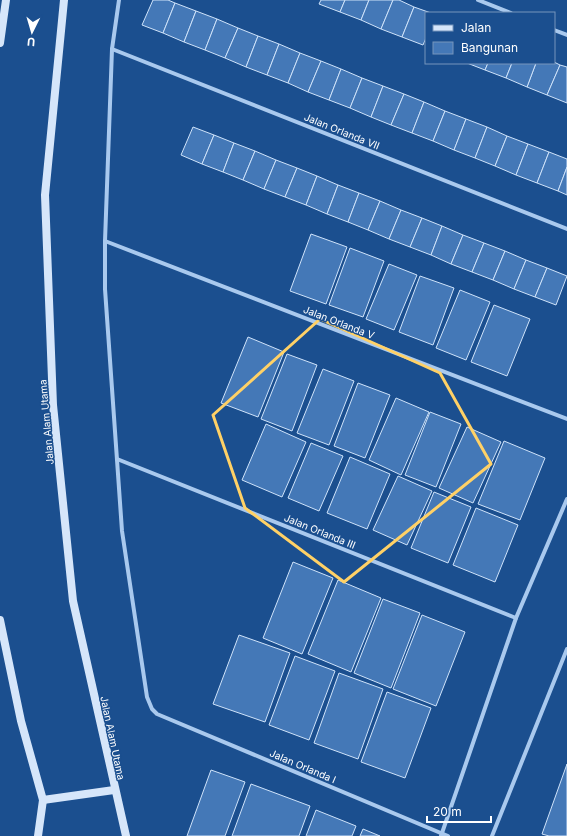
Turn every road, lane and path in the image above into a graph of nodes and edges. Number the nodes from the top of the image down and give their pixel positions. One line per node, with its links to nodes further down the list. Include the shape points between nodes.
1 (6, 0): 8 (main road)
2 (64, 0): 18 (main road, Jalan Alam Utama, via 45,195 53,405 73,601)
3 (119, 0): 9 (street)
4 (478, 0): 5 (street)
5 (508, 12)
6 (555, 30): 7 (street)
7 (567, 35)
8 (0, 43)
9 (112, 49): 10 (street, Jalan Orlanda VII); 11 (street)
10 (567, 229)
11 (104, 241): 12 (street, Jalan Orlanda V); 13 (street)
12 (567, 419)
13 (117, 459): 15 (street, Jalan Orlanda III); 20 (street, Jalan Orlanda I, via 122,531 147,697 152,709 157,714)
14 (567, 499): 15 (street)
15 (516, 618): 20 (street)
16 (0, 620): 19 (main road, via 21,721)
17 (567, 649): 24 (street)
18 (114, 790): 19 (main road); 22 (main road, Jalan Alam Utama)
19 (43, 800): 21 (main road)
20 (442, 835): 23 (street, Jalan Orlanda I)
21 (38, 836)
22 (126, 836)
23 (448, 836)
24 (492, 836)

